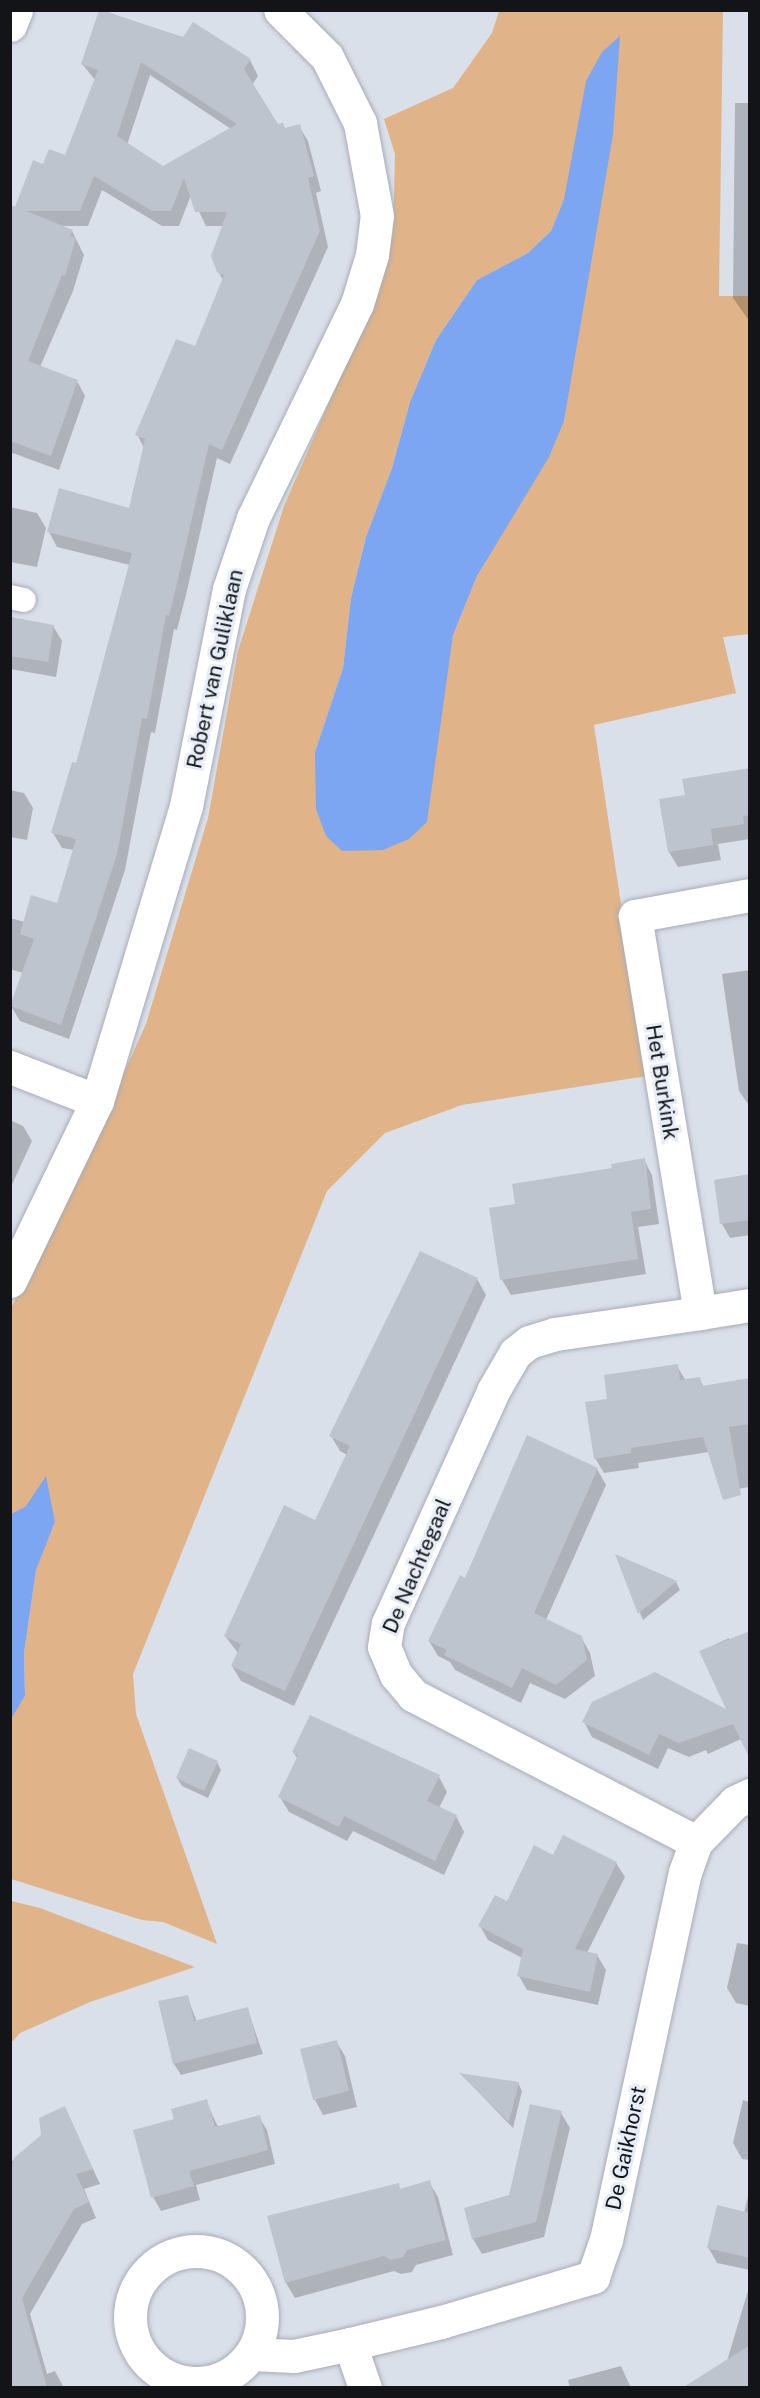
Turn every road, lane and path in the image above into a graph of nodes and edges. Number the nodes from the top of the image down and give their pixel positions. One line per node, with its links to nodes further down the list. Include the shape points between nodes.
1 (16, 10): 3 (street)
2 (279, 10): 6 (street, Robert van Guliklaan, via 327,57 360,123 377,216 372,255 357,304 253,518 229,589 186,806)
3 (10, 25)
4 (750, 895): 9 (street, Het Burkink, via 635,916)
5 (10, 1066): 6 (street)
6 (97, 1101): 7 (street, Robert van Guliklaan)
7 (10, 1281)
8 (750, 1305): 9 (street)
9 (700, 1313): 11 (street, De Nachtegaal, via 555,1334 529,1342 515,1353 493,1391 393,1612 384,1647 396,1674 413,1695)
10 (750, 1795): 11 (street, De Gaikhorst, via 735,1802)
11 (696, 1842): 12 (street, De Gaikhorst, via 686,1872 606,2240 593,2277)
12 (350, 2344): 13 (street, De Gaikhorst, via 294,2355); 14 (street)
13 (252, 2354): 13 (street, via 261,2333 263,2309 256,2287 242,2268 223,2255 201,2249 177,2252 157,2262 141,2277 132,2296 133,2338 142,2357 158,2372 177,2381 209,2382 237,2369)
14 (365, 2388)

